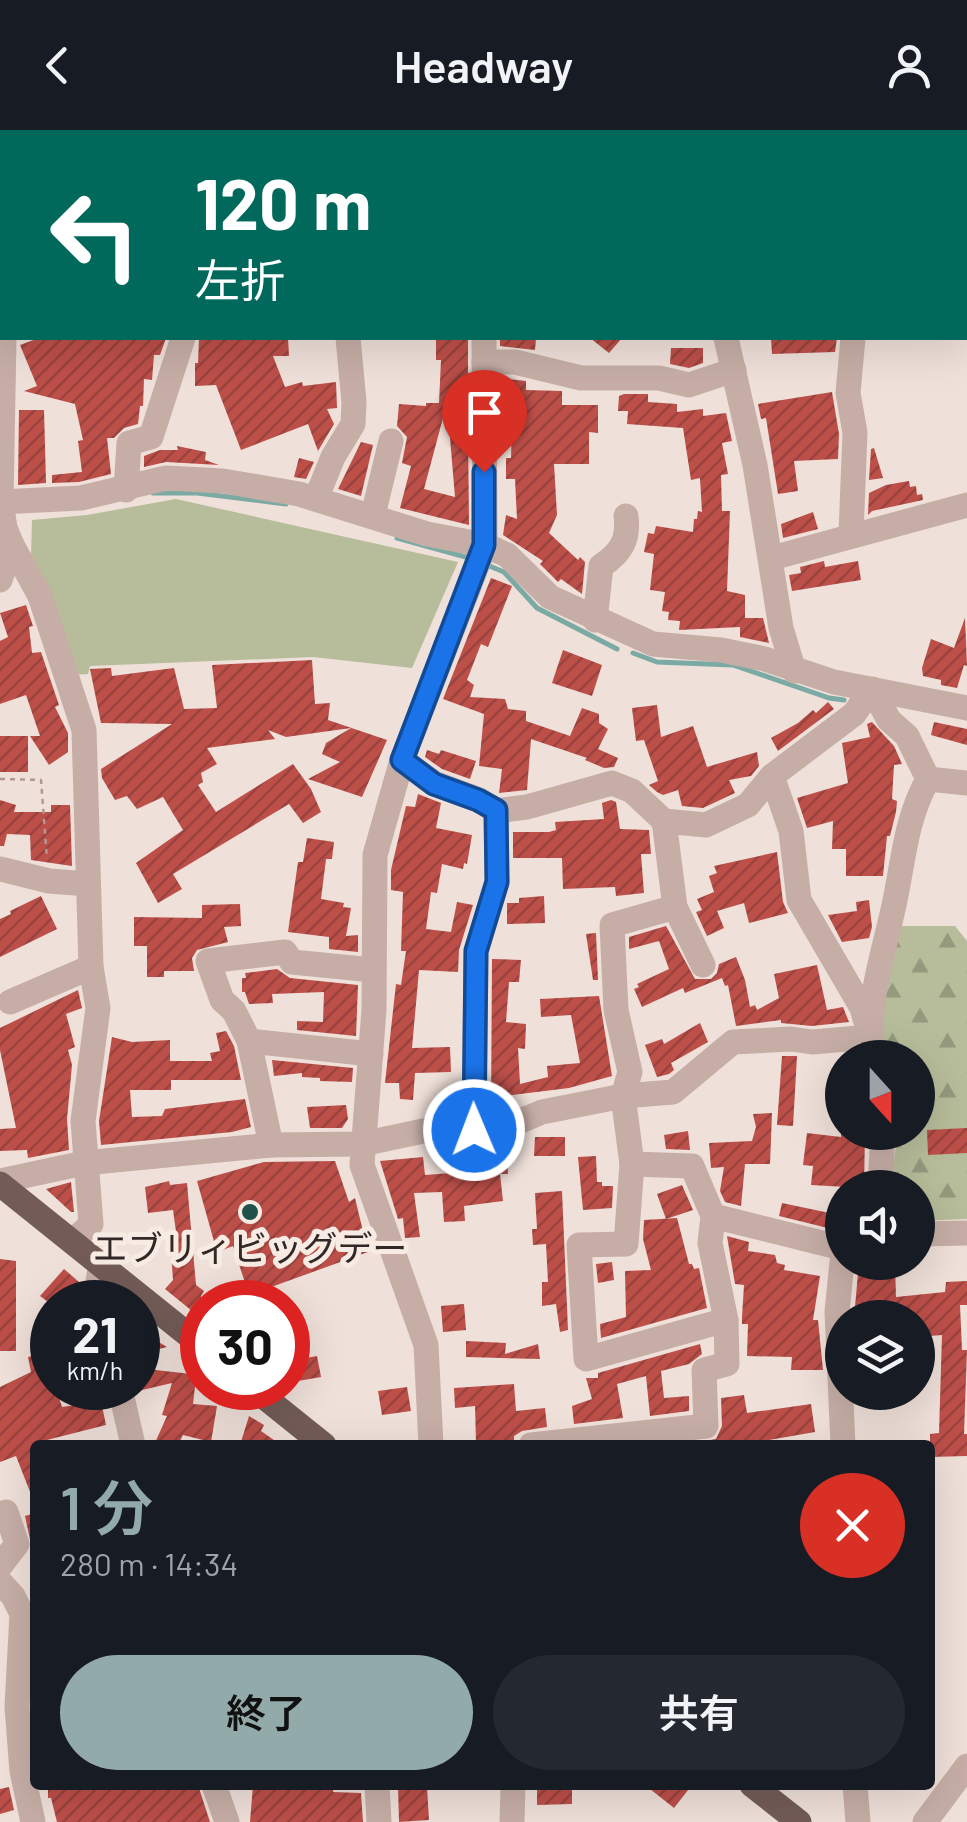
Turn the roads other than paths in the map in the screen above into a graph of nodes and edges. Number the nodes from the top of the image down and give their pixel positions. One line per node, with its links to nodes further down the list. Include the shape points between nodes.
1 (4, 340): 14 (street)
2 (182, 340): 9 (street, via 151,437 128,443)
3 (348, 340): 10 (street, via 353,424)
4 (726, 340): 7 (street)
5 (853, 340): 15 (street)
6 (484, 350): 7 (street, via 581,378 659,378 688,385); 16 (street)
7 (734, 370): 17 (street)
8 (391, 441): 12 (street)
9 (126, 490): 10 (street, via 166,478); 14 (street)
10 (316, 499): 12 (street)
11 (967, 505): 15 (street)
12 (374, 515): 16 (street)
13 (626, 516): 19 (street, via 628,533 618,554 601,566)
14 (4, 517): 18 (street); 30 (street, via 40,596 84,730)
15 (851, 534): 17 (street)
16 (480, 556): 19 (street, via 507,554 550,597); 23 (street)
17 (772, 558): 20 (street)
18 (0, 580)
19 (596, 620): 20 (street, via 653,644 720,650)
20 (794, 671): 21 (street)
21 (872, 690): 22 (street); 24 (street, via 854,714); 25 (street, via 907,736)
22 (967, 708)
23 (402, 760): 27 (street, via 434,784); 34 (street, via 375,855)
24 (772, 776): 28 (street, via 748,806 706,825); 36 (street, via 791,831 799,900 862,1008)
25 (928, 779): 26 (street); 37 (street, via 912,808 874,985)
26 (967, 783)
27 (496, 810): 28 (street, via 527,808 612,783 632,790); 42 (street, via 497,882 476,951)
28 (664, 821): 31 (street)
29 (0, 869): 30 (street)
30 (88, 884): 33 (street)
31 (675, 907): 32 (street); 41 (street, via 612,925 616,1010 630,1072)
32 (703, 965)
33 (90, 967): 35 (street); 45 (street, via 98,1008)
34 (373, 970): 38 (street, via 292,962 285,952 208,961 222,1000); 40 (street)
35 (10, 1002)
36 (869, 1040)
37 (871, 1040)
38 (249, 1042): 40 (street); 44 (street)
39 (825, 1043): 41 (street, via 733,1042 673,1092)
40 (371, 1054): 43 (street)
41 (623, 1096): 42 (street); 46 (street)
42 (474, 1130): 43 (street, via 442,1126)
43 (362, 1144): 44 (street); 62 (street, via 362,1166 426,1345)
44 (271, 1145): 45 (street)
45 (84, 1164): 47 (street); 51 (street, via 91,1224)
46 (632, 1164): 48 (street, via 692,1166); 56 (street, via 626,1244 579,1245 586,1359)
47 (0, 1182): 51 (main road)
48 (712, 1216): 52 (street); 56 (street, via 710,1243)
49 (967, 1233): 50 (street)
50 (935, 1234)
51 (73, 1241): 53 (main road)
52 (825, 1244)
53 (102, 1264): 54 (street); 57 (main road)
54 (99, 1280)
55 (840, 1280): 64 (street)
56 (726, 1320): 63 (street, via 728,1364 704,1370 706,1426)
57 (180, 1328)
58 (125, 1410): 60 (street)
59 (280, 1410): 61 (main road)
60 (132, 1440)
61 (318, 1440)
62 (431, 1440)
63 (619, 1440)
64 (843, 1440)
65 (6, 1512): 67 (street, via 18,1544)
66 (30, 1556): 67 (street)
67 (1, 1566)
68 (0, 1582): 69 (street)
69 (28, 1620): 70 (street, via 16,1707)
70 (19, 1765): 77 (street)
71 (967, 1766): 83 (street)
72 (216, 1790): 78 (street)
73 (377, 1790): 79 (street)
74 (513, 1790): 80 (street)
75 (758, 1790): 81 (main road)
76 (855, 1790): 82 (street)
77 (33, 1822)
78 (227, 1822)
79 (379, 1822)
80 (512, 1822)
81 (799, 1822)
82 (858, 1822)
83 (925, 1822)

